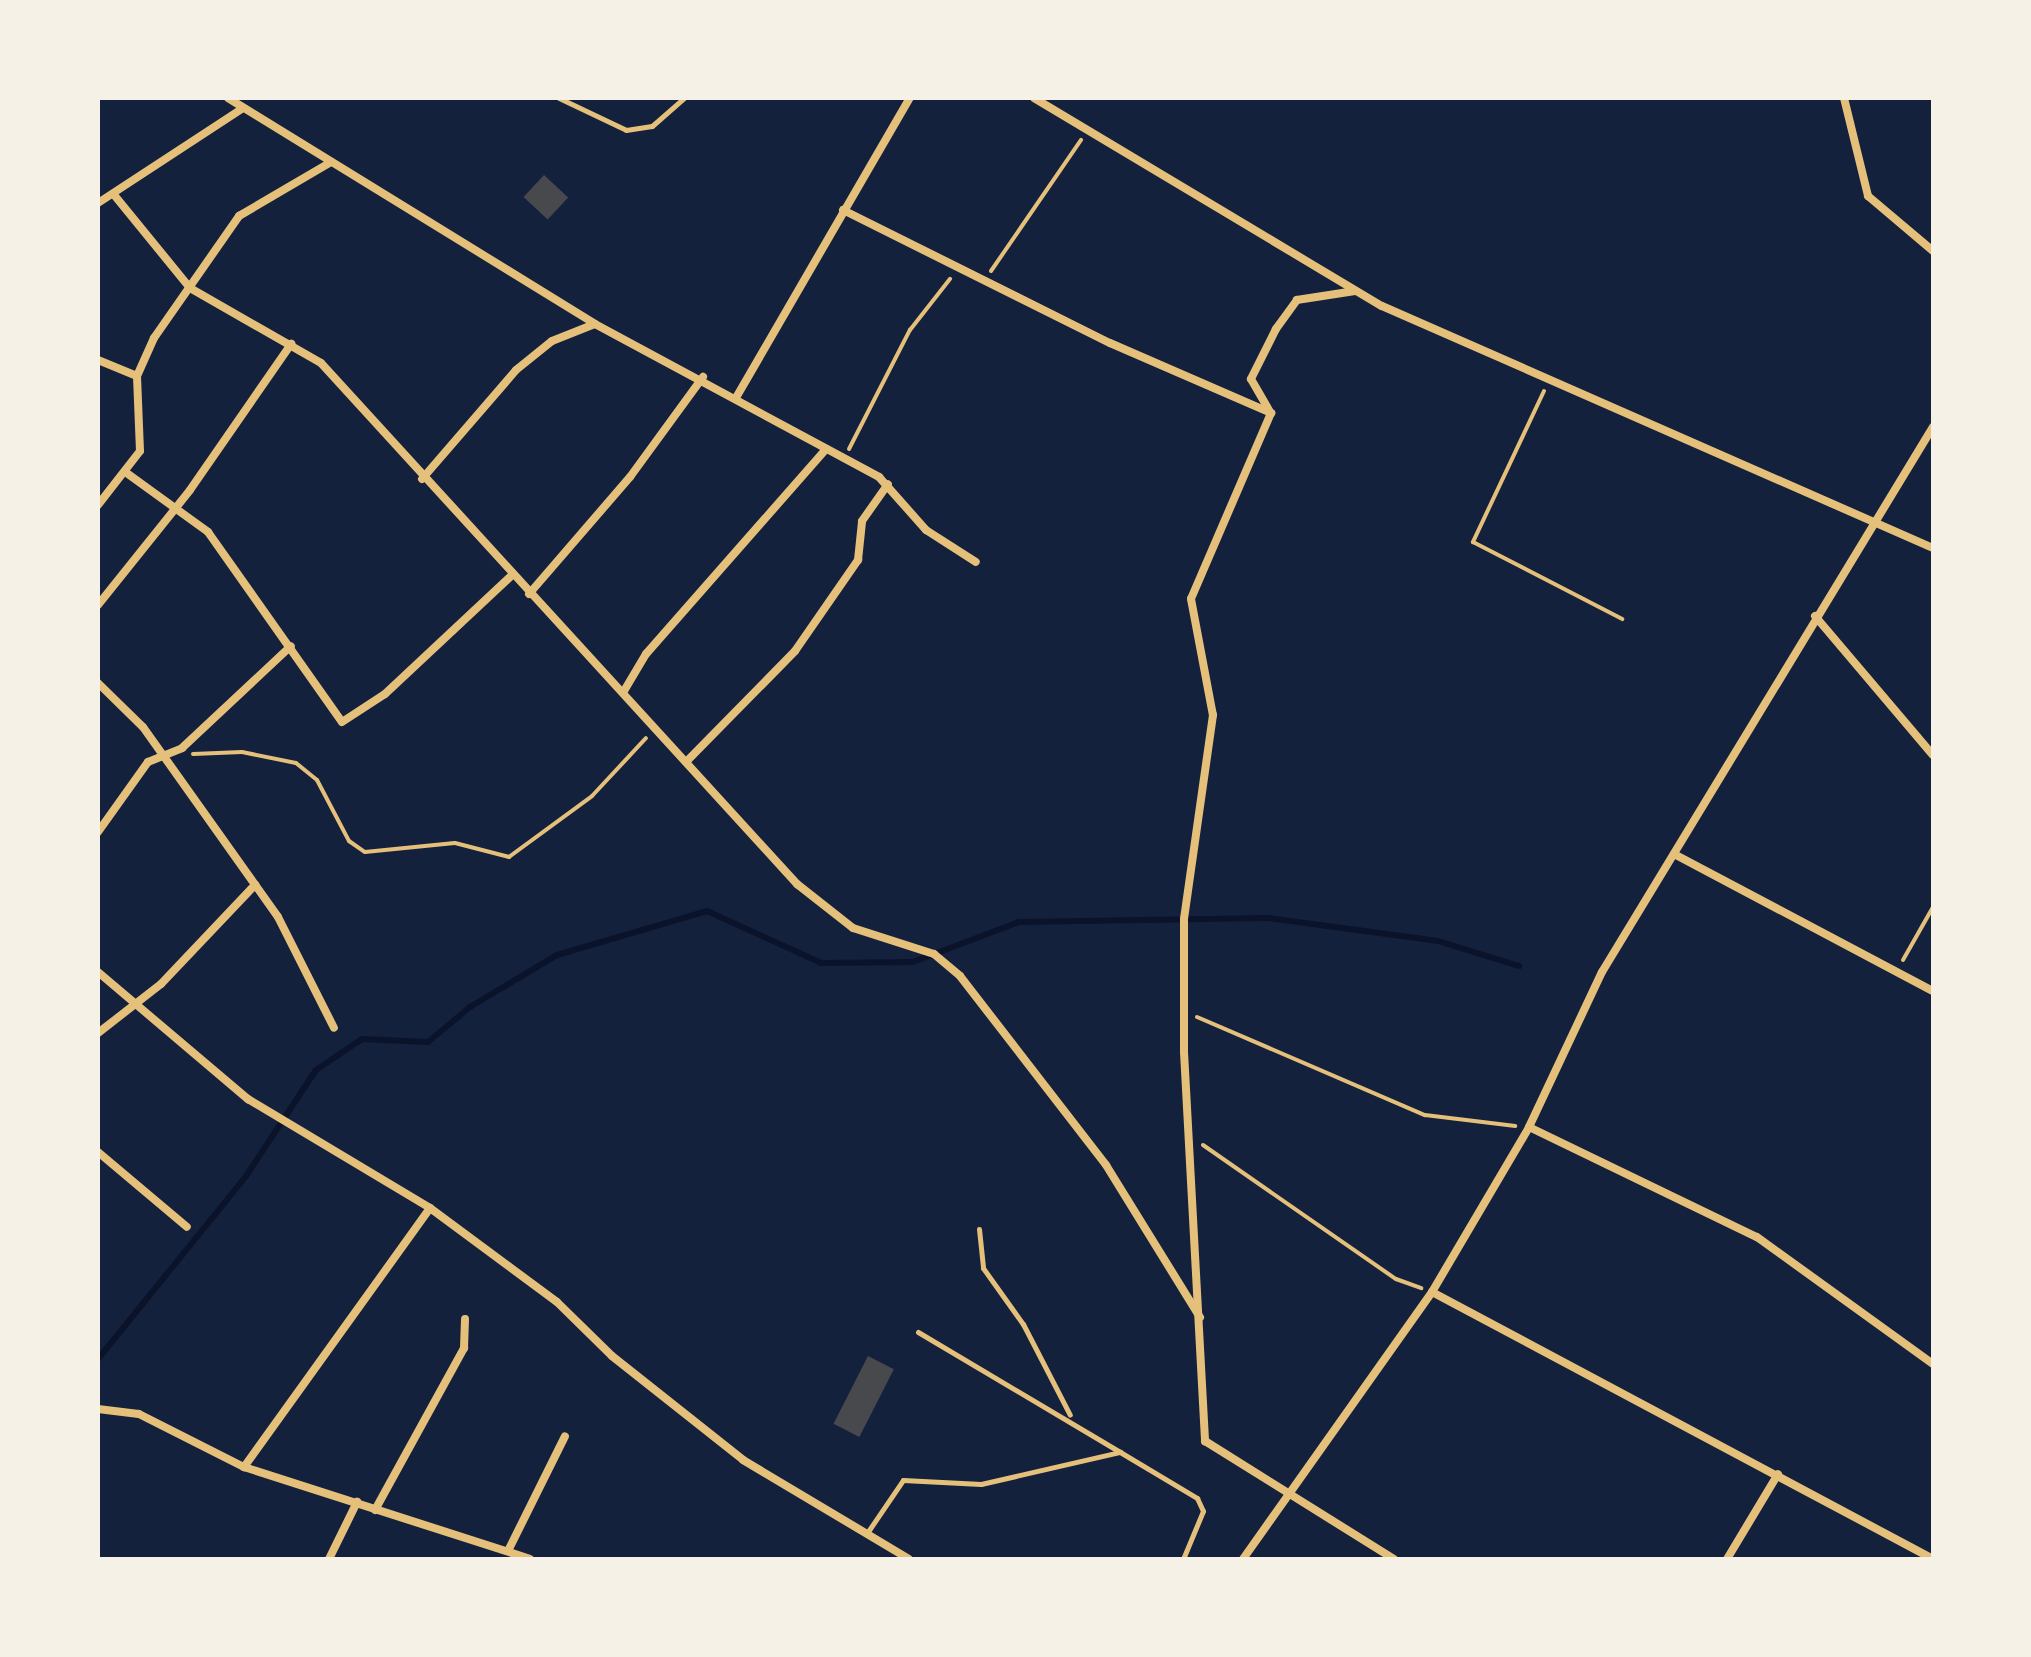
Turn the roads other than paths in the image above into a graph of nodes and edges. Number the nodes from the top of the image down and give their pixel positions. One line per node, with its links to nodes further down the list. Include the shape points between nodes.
1 (228, 98): 7 (street)
2 (559, 98): 3 (lane, via 626,130 652,126)
3 (684, 98)
4 (910, 98): 11 (street)
5 (1034, 98): 14 (street, via 1090,126)
6 (1844, 98): 12 (street, via 1868,196)
7 (243, 108): 8 (street); 9 (street)
8 (331, 162): 13 (street, via 239,216); 15 (street)
9 (115, 196): 10 (street); 13 (street)
10 (98, 203)
11 (843, 210): 20 (street); 21 (street, via 1110,343)
12 (1933, 251)
13 (190, 288): 16 (street); 18 (street)
14 (1355, 291): 21 (street, via 1312,294 1290,305 1251,379); 29 (street, via 1549,381)
15 (595, 324): 19 (street); 25 (street, via 552,341 516,370)
16 (291, 344): 25 (street, via 321,363); 28 (street)
17 (98, 360): 18 (street)
18 (137, 376): 24 (street, via 141,441)
19 (703, 377): 20 (street); 33 (street, via 630,477)
20 (737, 396): 23 (street)
21 (1271, 413): 56 (street, via 1191,599 1213,715 1184,919 1183,1015)
22 (1933, 427): 29 (street)
23 (826, 449): 26 (street); 38 (street, via 646,654)
24 (128, 474): 27 (street); 28 (street)
25 (422, 479): 32 (street)
26 (888, 484): 31 (street, via 926,530); 41 (street, via 862,521 858,560 795,651)
27 (98, 505)
28 (174, 511): 34 (street); 36 (street, via 208,532)
29 (1879, 522): 30 (street); 35 (street)
30 (1933, 548)
31 (976, 562)
32 (511, 576): 33 (street); 36 (street, via 348,722 335,716)
33 (529, 594): 38 (street)
34 (98, 605)
35 (1815, 616): 40 (street); 43 (street)
36 (291, 646): 39 (street)
37 (98, 683): 39 (street)
38 (624, 691): 41 (street)
39 (167, 753): 42 (street, via 142,769); 44 (street)
40 (1933, 755)
41 (687, 761): 56 (street, via 770,860 826,911 934,954 960,976 1106,1165)
42 (98, 832)
43 (1674, 854): 46 (street); 50 (street, via 1602,972)
44 (255, 885): 47 (street); 48 (street)
45 (98, 972): 47 (street)
46 (1933, 991)
47 (134, 1004): 49 (street); 52 (street, via 248,1099)
48 (334, 1028)
49 (98, 1033)
50 (1529, 1127): 55 (street); 59 (street, via 1757,1237)
51 (98, 1152): 53 (street)
52 (430, 1208): 64 (street); 69 (street, via 557,1302 612,1356 743,1460)
53 (187, 1227)
54 (979, 1229): 61 (lane, via 983,1268 1023,1324)
55 (1432, 1292): 65 (street); 66 (street)
56 (1200, 1317): 66 (street, via 1205,1441)
57 (465, 1319): 68 (street, via 462,1352)
58 (918, 1332): 61 (lane)
59 (1933, 1364)
60 (98, 1409): 64 (street, via 139,1414)
61 (1070, 1417): 63 (lane)
62 (565, 1436): 70 (street)
63 (1120, 1452): 69 (lane, via 981,1484 903,1480); 75 (lane, via 1197,1498 1203,1511)
64 (244, 1467): 67 (street)
65 (1778, 1474): 78 (street); 79 (street)
66 (1290, 1497): 76 (street); 77 (street)
67 (357, 1502): 68 (street); 72 (street)
68 (375, 1510): 70 (street)
69 (866, 1536): 74 (street)
70 (508, 1551): 71 (street)
71 (516, 1557): 73 (street)
72 (329, 1559)
73 (530, 1559)
74 (909, 1559)
75 (1183, 1559)
76 (1243, 1559)
77 (1394, 1559)
78 (1727, 1559)
79 (1933, 1559)

